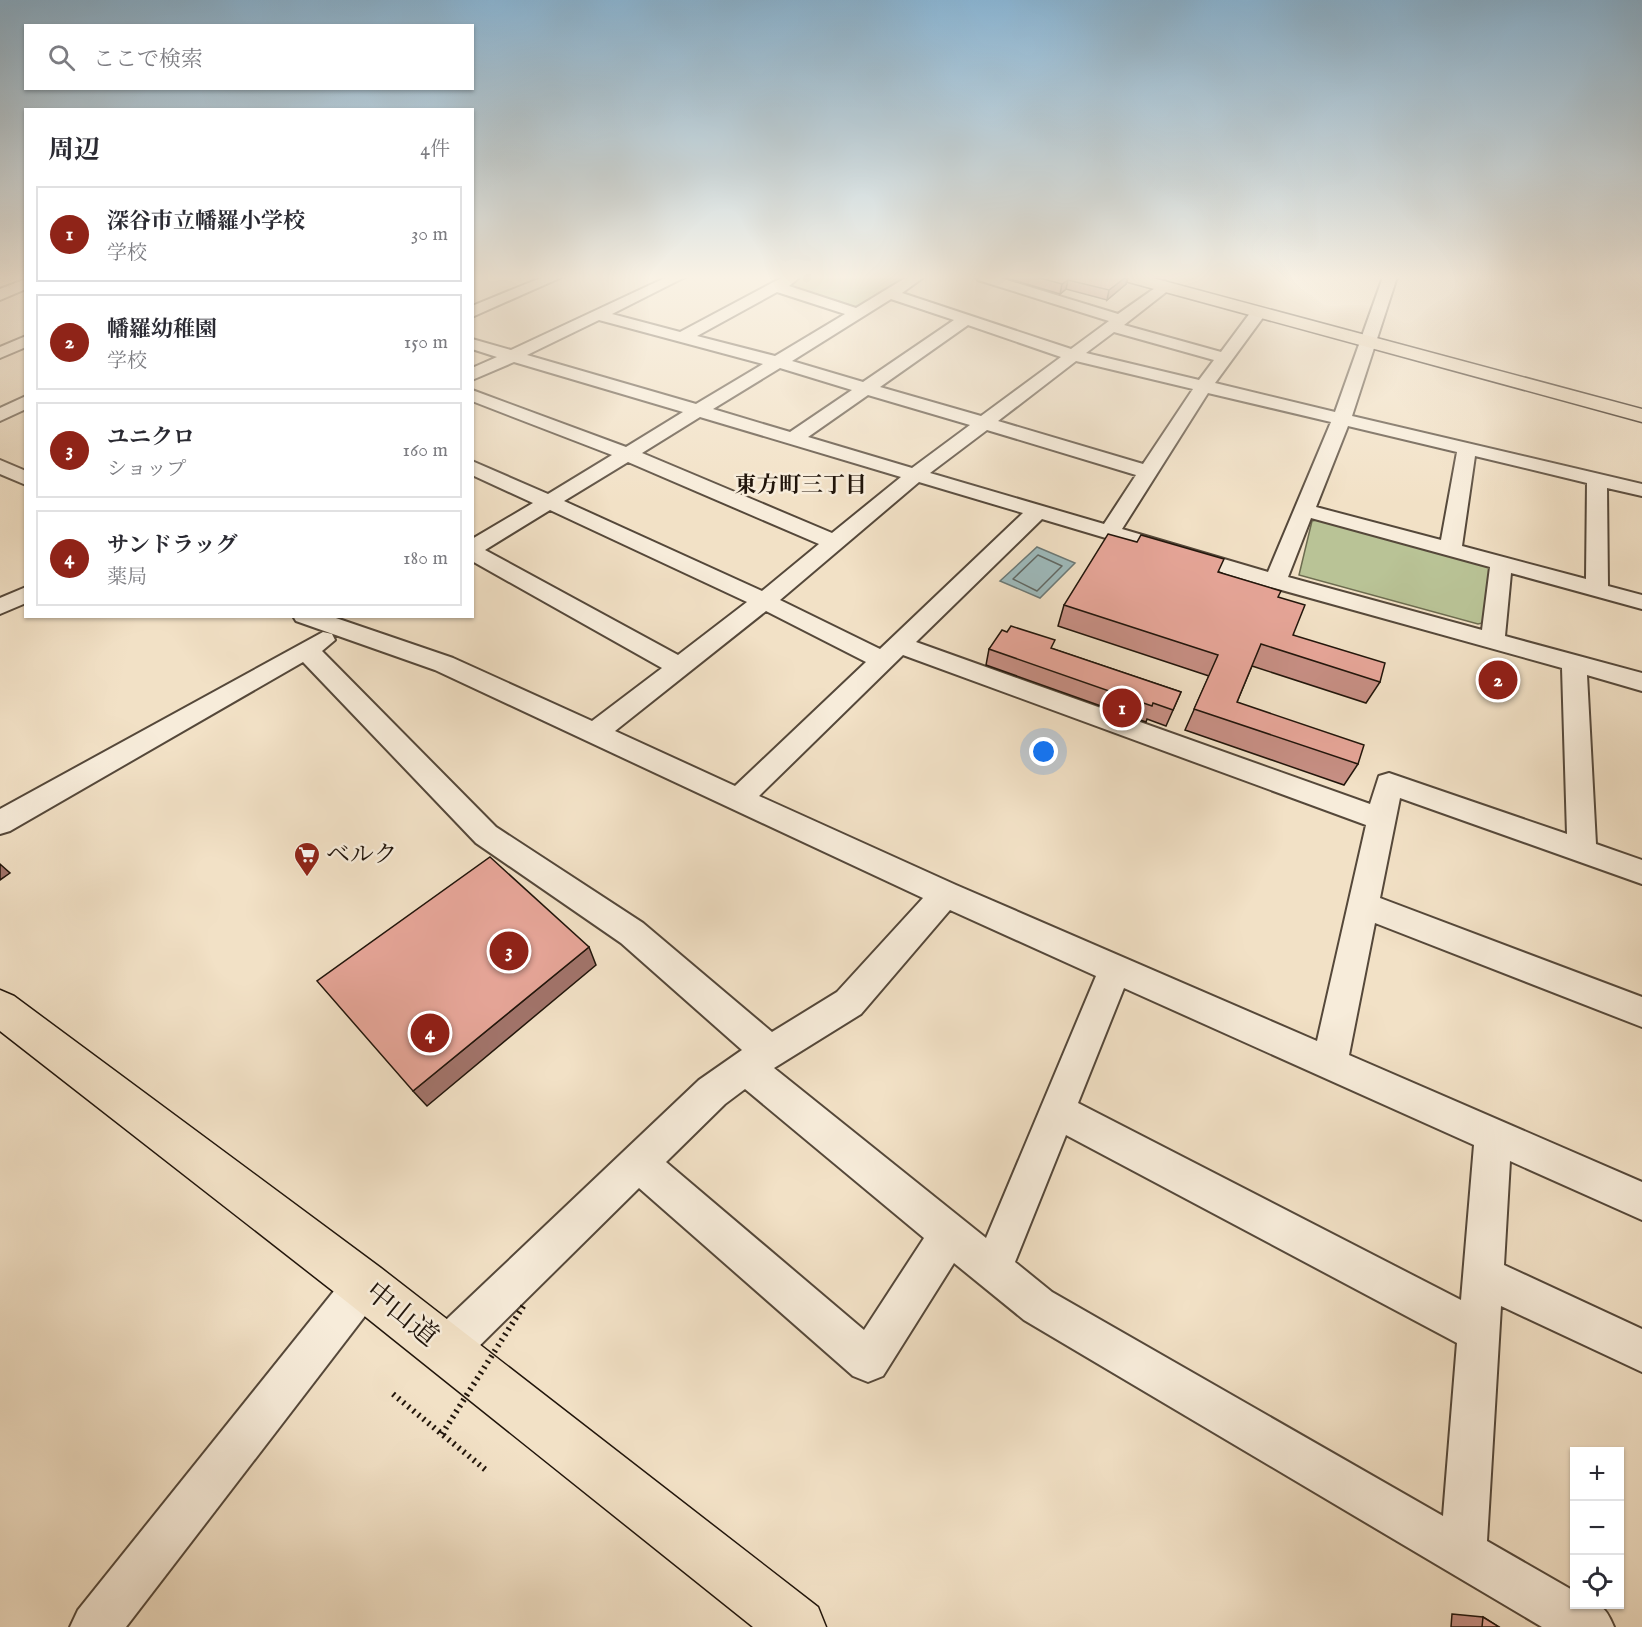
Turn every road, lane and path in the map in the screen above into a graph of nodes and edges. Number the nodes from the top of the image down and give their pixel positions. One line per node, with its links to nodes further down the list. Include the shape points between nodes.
1 (500, 353): 12 (street)
2 (517, 353): 12 (street)
3 (743, 353): 15 (street)
4 (792, 353): 15 (street)
5 (916, 353): 18 (street)
6 (1067, 353): 13 (street)
7 (1080, 353): 13 (street)
8 (1209, 353): 14 (street)
9 (1229, 353): 14 (street)
10 (1365, 353): 24 (street)
11 (1406, 353): 23 (main road)
12 (510, 356): 16 (street); 21 (street)
13 (1076, 356): 17 (street); 25 (street)
14 (1225, 358): 17 (street)
15 (777, 362): 18 (street); 21 (street)
16 (474, 374)
17 (1203, 387): 24 (street); 31 (street)
18 (863, 388): 25 (street); 26 (street)
19 (474, 396): 28 (street)
20 (24, 402): 22 (street)
21 (697, 411): 26 (street); 28 (street)
22 (0, 415)
23 (1642, 416)
24 (1342, 419): 27 (street); 37 (street)
25 (983, 425): 31 (street); 32 (street)
26 (792, 439): 32 (street)
27 (1467, 448): 34 (street); 42 (street)
28 (627, 454): 36 (street); 40 (street)
29 (0, 466): 33 (street)
30 (474, 468): 36 (street)
31 (1149, 472): 39 (street)
32 (915, 475): 38 (street); 40 (street)
33 (24, 478)
34 (1597, 479): 35 (street); 46 (street)
35 (1642, 490)
36 (548, 503): 41 (street); 47 (street)
37 (1305, 510): 42 (street); 45 (street)
38 (1036, 512): 39 (street); 53 (street)
39 (1109, 532): 45 (street)
40 (834, 542): 47 (street)
41 (474, 550)
42 (1450, 550): 44 (street)
43 (474, 552): 55 (street)
44 (1501, 564): 46 (street); 51 (street)
45 (1275, 581): 51 (street)
46 (1597, 590): 48 (street)
47 (764, 601): 53 (street); 55 (street)
48 (1642, 602)
49 (318, 618): 50 (street)
50 (353, 623): 52 (street); 57 (street)
51 (1493, 641): 54 (street)
52 (306, 650): 60 (street); 68 (street, via 486,835 632,933)
53 (892, 653): 58 (street); 59 (street)
54 (1574, 663): 56 (street); 61 (street)
55 (680, 667): 57 (street)
56 (1642, 682)
57 (596, 732): 58 (street)
58 (741, 798): 63 (street)
59 (1381, 819): 61 (street, via 1389,783); 64 (street)
60 (0, 824)
61 (1582, 851): 62 (street)
62 (1642, 872)
63 (945, 894): 65 (street); 68 (street, via 849,1003)
64 (1362, 904): 67 (street); 69 (street)
65 (1115, 969): 69 (street); 70 (street)
66 (0, 1008): 77 (main road, 中山道)
67 (1642, 1012)
68 (757, 1059): 72 (street, via 712,1092); 74 (street)
69 (1330, 1062): 71 (street)
70 (1057, 1112): 75 (street); 79 (street)
71 (1493, 1137): 73 (street); 76 (street)
72 (639, 1162): 74 (street, via 868,1361); 80 (street)
73 (1642, 1201)
74 (950, 1233): 75 (street)
75 (993, 1268): 85 (street, via 1038,1306)
76 (1482, 1276): 79 (street); 81 (street)
77 (363, 1285): 80 (main road, 中山道); 86 (street)
78 (524, 1305): 83 (path, bridge)
79 (1478, 1331): 85 (street)
80 (445, 1350): 87 (main road, 中山道)
81 (1642, 1351)
82 (393, 1394): 83 (path)
83 (442, 1434): 84 (path)
84 (487, 1471)
85 (1463, 1554): 88 (street)
86 (95, 1627)
87 (798, 1627)
88 (1589, 1627)

